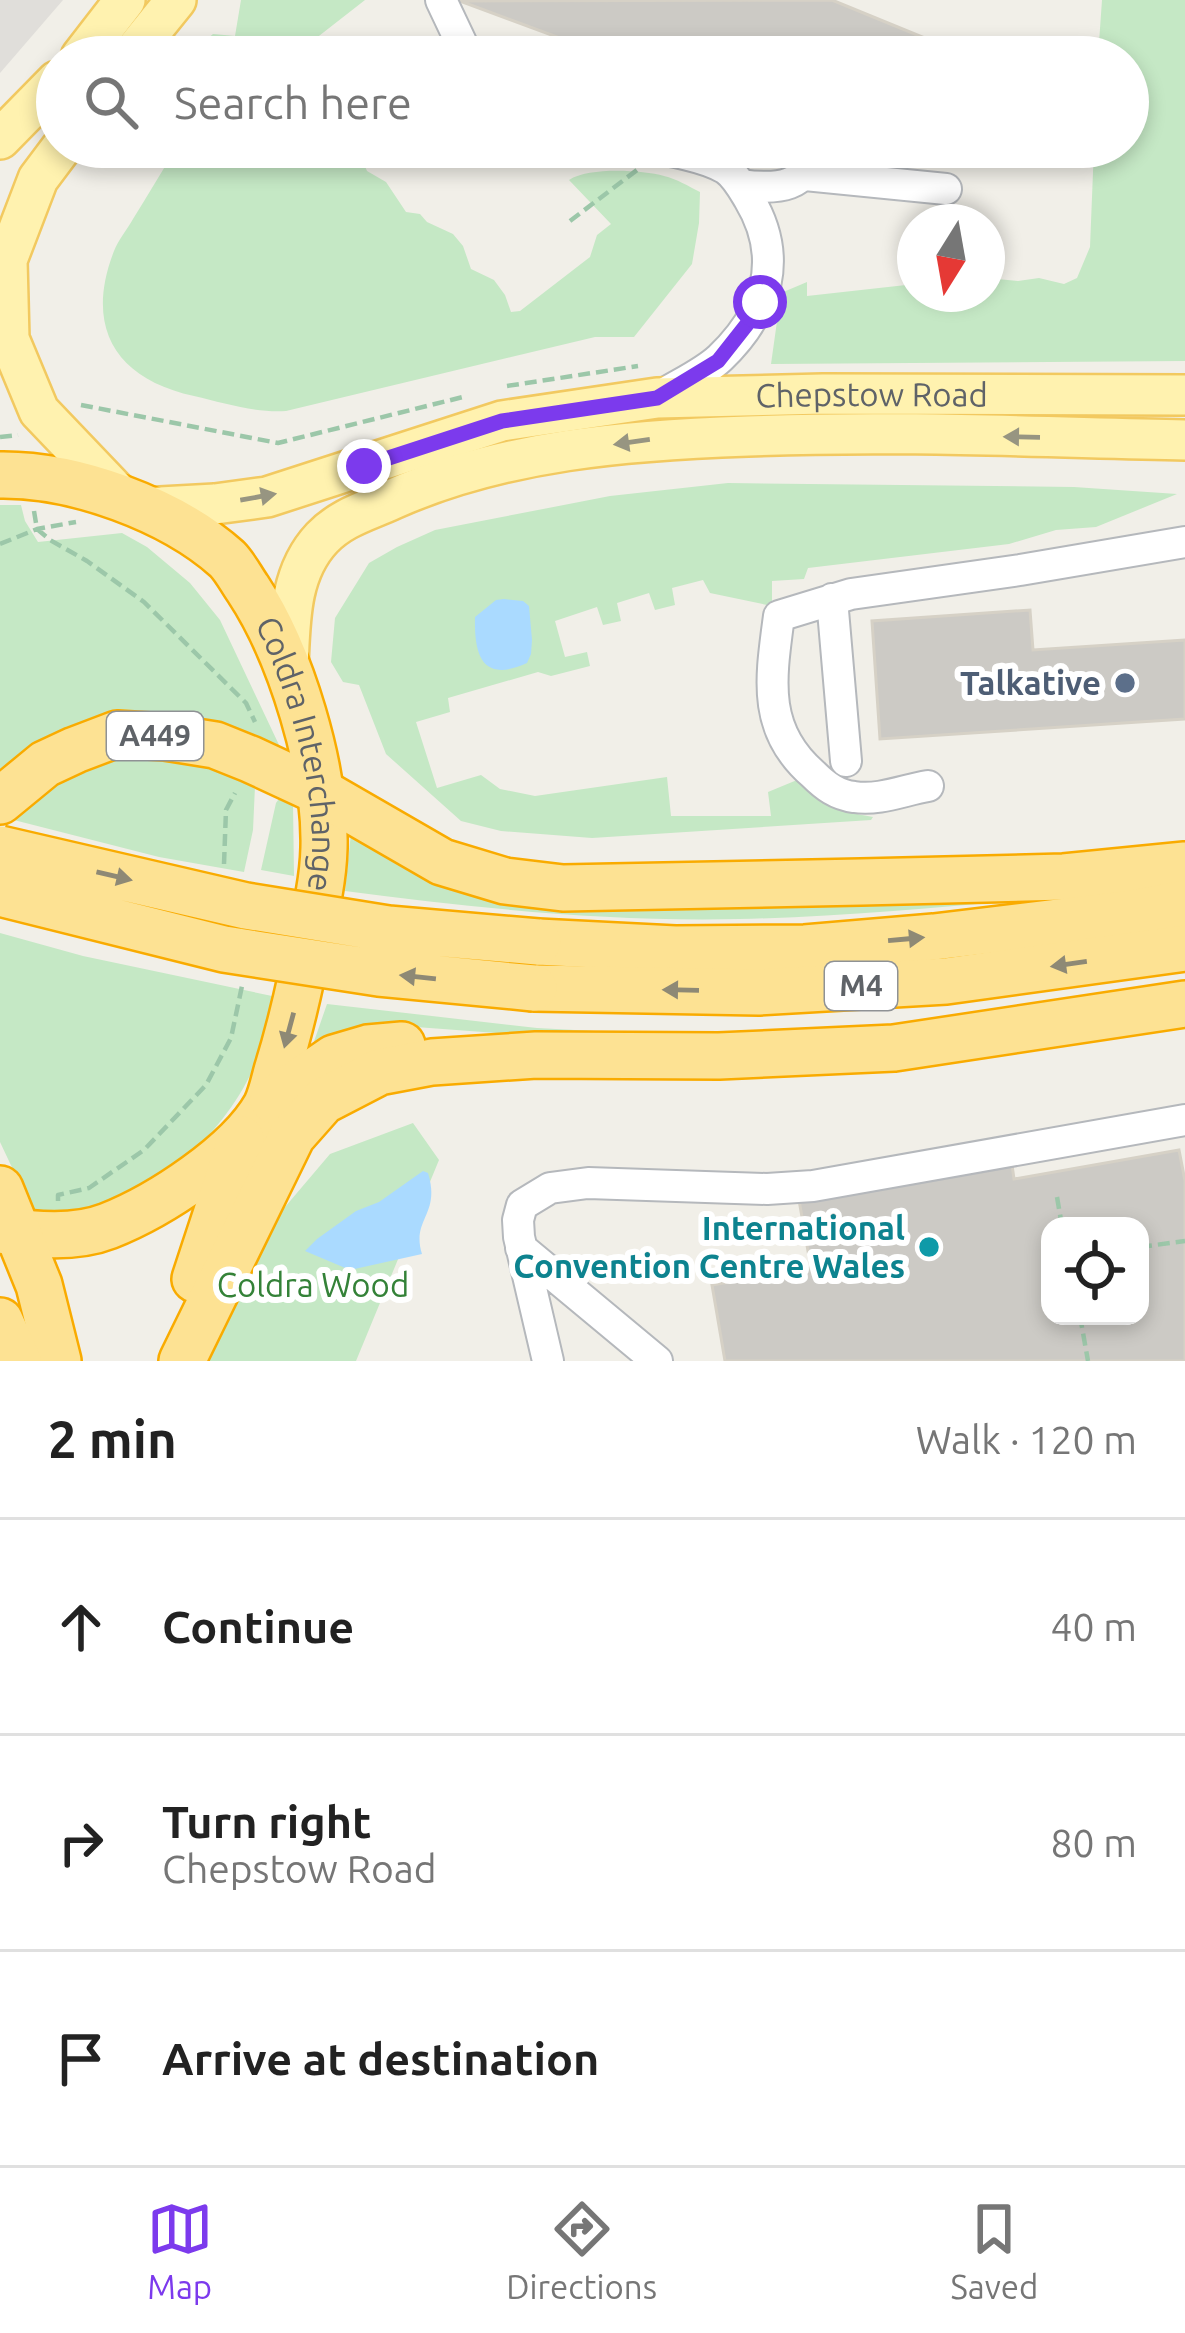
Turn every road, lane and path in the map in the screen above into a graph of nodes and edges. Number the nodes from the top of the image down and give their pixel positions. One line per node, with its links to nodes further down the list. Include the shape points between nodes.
1 (125, 0): 4 (main road)
2 (176, 0): 5 (main road)
3 (440, 0): 6 (lane)
4 (97, 36)
5 (147, 36)
6 (458, 36)
7 (36, 103): 8 (main road)
8 (0, 140)
9 (46, 168): 24 (main road, via 7,260 9,338 39,411)
10 (631, 168): 16 (path)
11 (730, 168): 17 (lane, via 767,242 760,302 718,361)
12 (731, 168): 13 (lane, via 764,188 788,184)
13 (805, 168)
14 (846, 168): 15 (lane)
15 (946, 189)
16 (570, 221)
17 (646, 382): 18 (path); 20 (main road, Chepstow Road, via 823,394); 24 (main road, Chepstow Road, one-way to 17, via 267,497)
18 (492, 389)
19 (471, 395): 21 (path, via 278,443 85,404)
20 (1185, 395)
21 (69, 408)
22 (1185, 440): 28 (main road, Chepstow Road, one-way to 28, via 826,433 646,440 495,463 343,520 319,541 291,600)
23 (0, 475): 24 (highway, Coldra Interchange, via 32,475)
24 (133, 504): 26 (path); 28 (highway, Coldra Interchange, via 230,561)
25 (1185, 542): 27 (lane)
26 (0, 544)
27 (832, 599): 29 (lane); 30 (lane, via 779,616 772,681 782,735 802,765 842,794 871,798)
28 (288, 667): 31 (highway, Coldra Interchange)
29 (845, 761)
30 (928, 786)
31 (319, 791): 32 (highway, A449, via 215,745 117,734 45,764); 36 (highway, via 442,862 506,881); 43 (highway, Coldra Interchange, one-way to 43, via 324,848 316,904 291,1028)
32 (0, 801)
33 (1185, 848): 36 (highway)
34 (0, 849): 38 (highway, M4, one-way to 38, bridge, via 246,906 388,929 675,949 934,937)
35 (1185, 865): 36 (highway)
36 (861, 882)
37 (0, 893): 39 (highway, M4, one-way to 37, bridge, via 946,981 760,992 534,988 224,949)
38 (1185, 903)
39 (1185, 947)
40 (1185, 1004): 41 (highway, M4, via 894,1048)
41 (536, 1055): 43 (highway, M4, via 431,1042 368,1048 334,1058); 56 (highway, M4, via 379,1072 322,1101 292,1136)
42 (1185, 1120): 50 (lane, via 792,1189 550,1188 522,1205)
43 (254, 1122): 47 (highway, via 176,1191 106,1227 62,1235); 55 (highway, Coldra Interchange)
44 (0, 1189): 47 (highway)
45 (1057, 1197): 46 (path)
46 (1060, 1217)
47 (8, 1231): 54 (highway, via 39,1285)
48 (1185, 1241): 49 (path)
49 (1149, 1246)
50 (521, 1248): 57 (lane); 58 (lane)
51 (0, 1321): 53 (highway)
52 (1081, 1325): 59 (path)
53 (18, 1361)
54 (58, 1361)
55 (168, 1361)
56 (182, 1361)
57 (548, 1361)
58 (657, 1361)
59 (1088, 1361)

